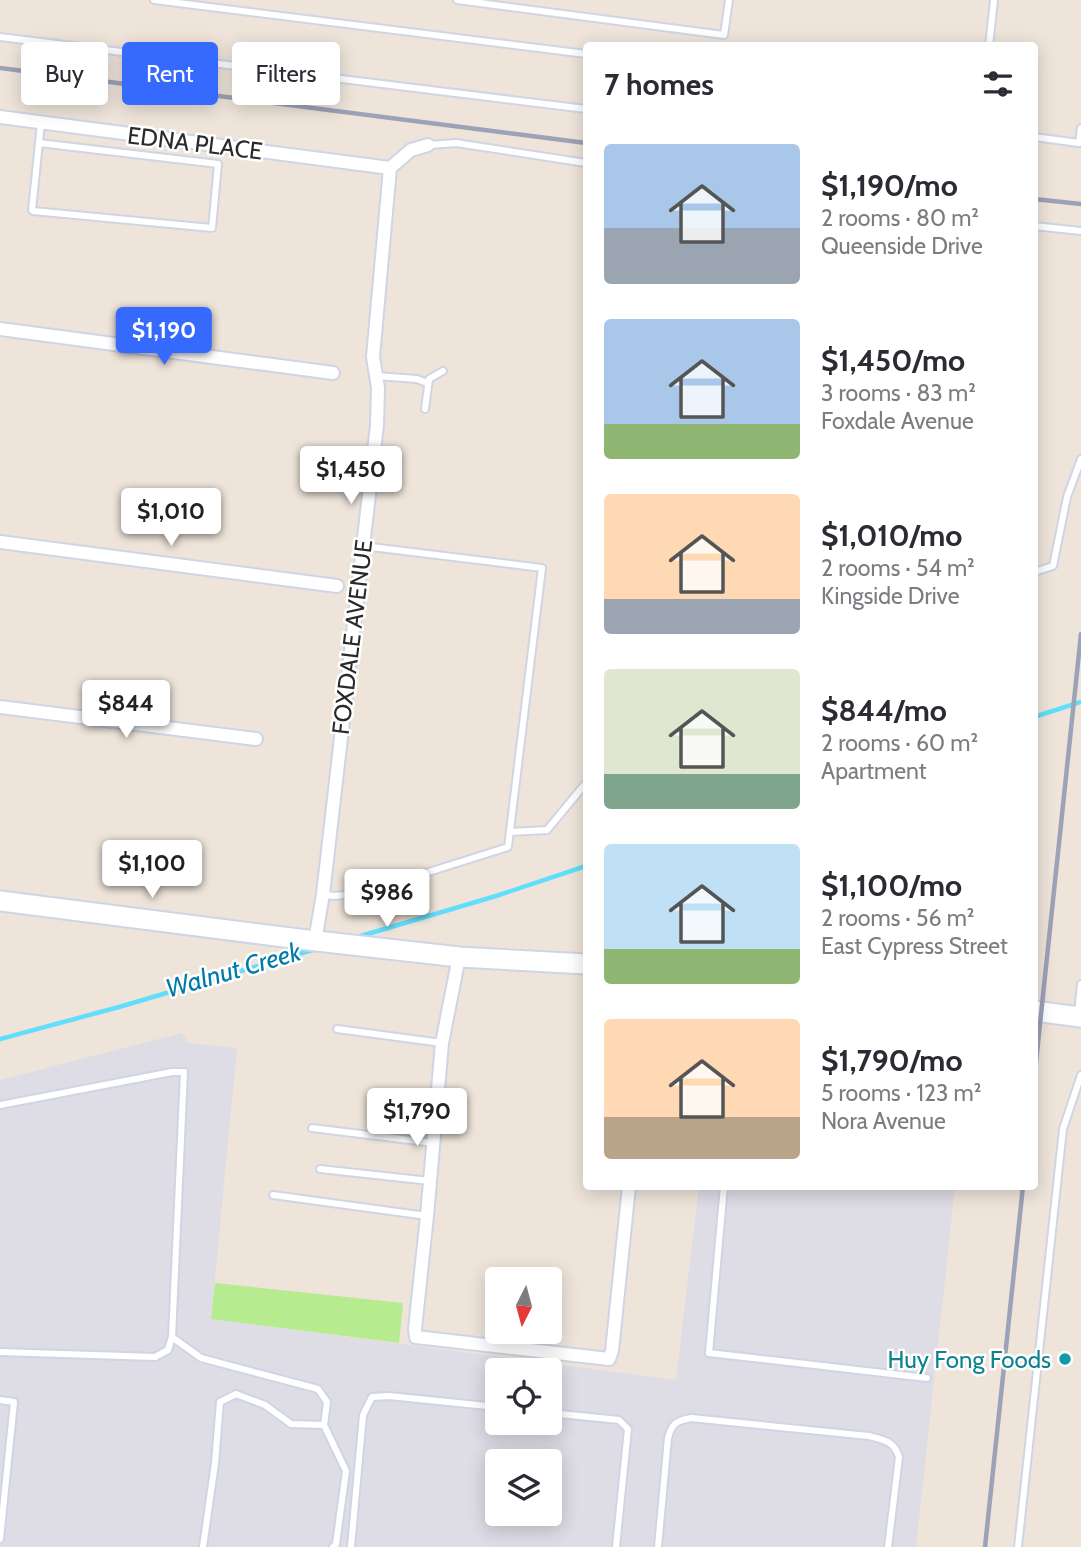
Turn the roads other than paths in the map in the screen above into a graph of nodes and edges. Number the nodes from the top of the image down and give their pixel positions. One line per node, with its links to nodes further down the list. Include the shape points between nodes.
1 (154, 0): 7 (lane)
2 (457, 0): 3 (lane, via 724,34)
3 (729, 0)
4 (995, 0): 6 (lane)
5 (0, 37): 8 (lane)
6 (990, 42)
7 (583, 54)
8 (583, 109)
9 (0, 117): 10 (street, EDNA PLACE)
10 (41, 123): 13 (lane); 16 (street, EDNA PLACE)
11 (1081, 128): 12 (lane, via 1079,142)
12 (1038, 137)
13 (39, 144): 13 (lane, via 33,211 212,228 218,164)
14 (428, 145): 15 (lane, via 456,143); 16 (street, via 411,150)
15 (583, 163)
16 (390, 168): 22 (street, FOXDALE AVENUE, via 373,357)
17 (1038, 226): 18 (lane)
18 (1081, 231)
19 (0, 329): 21 (street)
20 (443, 371): 23 (lane)
21 (333, 373)
22 (376, 376): 23 (lane); 27 (street, FOXDALE AVENUE, via 377,425)
23 (427, 383): 24 (lane)
24 (425, 409)
25 (1081, 459): 28 (lane, via 1067,497 1053,566)
26 (0, 542): 29 (street)
27 (363, 546): 33 (lane, via 542,568); 34 (street, FOXDALE AVENUE)
28 (1038, 571)
29 (337, 586)
30 (0, 708): 31 (street)
31 (256, 739)
32 (583, 787): 33 (lane, via 547,830)
33 (510, 832): 34 (lane, via 508,847 359,894)
34 (323, 894): 36 (street, FOXDALE AVENUE)
35 (0, 901): 36 (street)
36 (310, 940): 37 (street)
37 (459, 957): 38 (street); 43 (street)
38 (583, 964)
39 (1081, 984): 41 (lane)
40 (1038, 1012): 41 (street)
41 (1079, 1017)
42 (337, 1029): 43 (lane)
43 (442, 1043): 48 (street)
44 (1081, 1075): 45 (lane)
45 (1079, 1085): 70 (lane, via 1065,1122)
46 (0, 1105): 55 (lane, via 184,1072)
47 (312, 1128): 48 (lane)
48 (434, 1143): 50 (street)
49 (320, 1169): 50 (lane)
50 (430, 1181): 54 (street)
51 (629, 1190): 54 (street, via 612,1351 606,1360 416,1337)
52 (724, 1190): 57 (lane, via 709,1353)
53 (273, 1195): 54 (lane)
54 (427, 1216)
55 (173, 1337): 56 (lane, via 168,1350 155,1357); 61 (lane, via 201,1358 318,1390 327,1402)
56 (0, 1352)
57 (927, 1378)
58 (0, 1400): 62 (lane, via 14,1402)
59 (485, 1406): 66 (lane, via 372,1397 363,1415)
60 (562, 1414): 67 (lane, via 619,1420 628,1429)
61 (324, 1425): 64 (lane, via 291,1424 265,1405 236,1394 220,1402); 65 (lane, via 346,1471)
62 (3, 1479): 63 (lane)
63 (0, 1539)
64 (203, 1547)
65 (333, 1547)
66 (351, 1547)
67 (615, 1547)
68 (658, 1547): 69 (lane, via 668,1438 677,1420 691,1418 891,1442 899,1457)
69 (888, 1547)
70 (1018, 1547)

